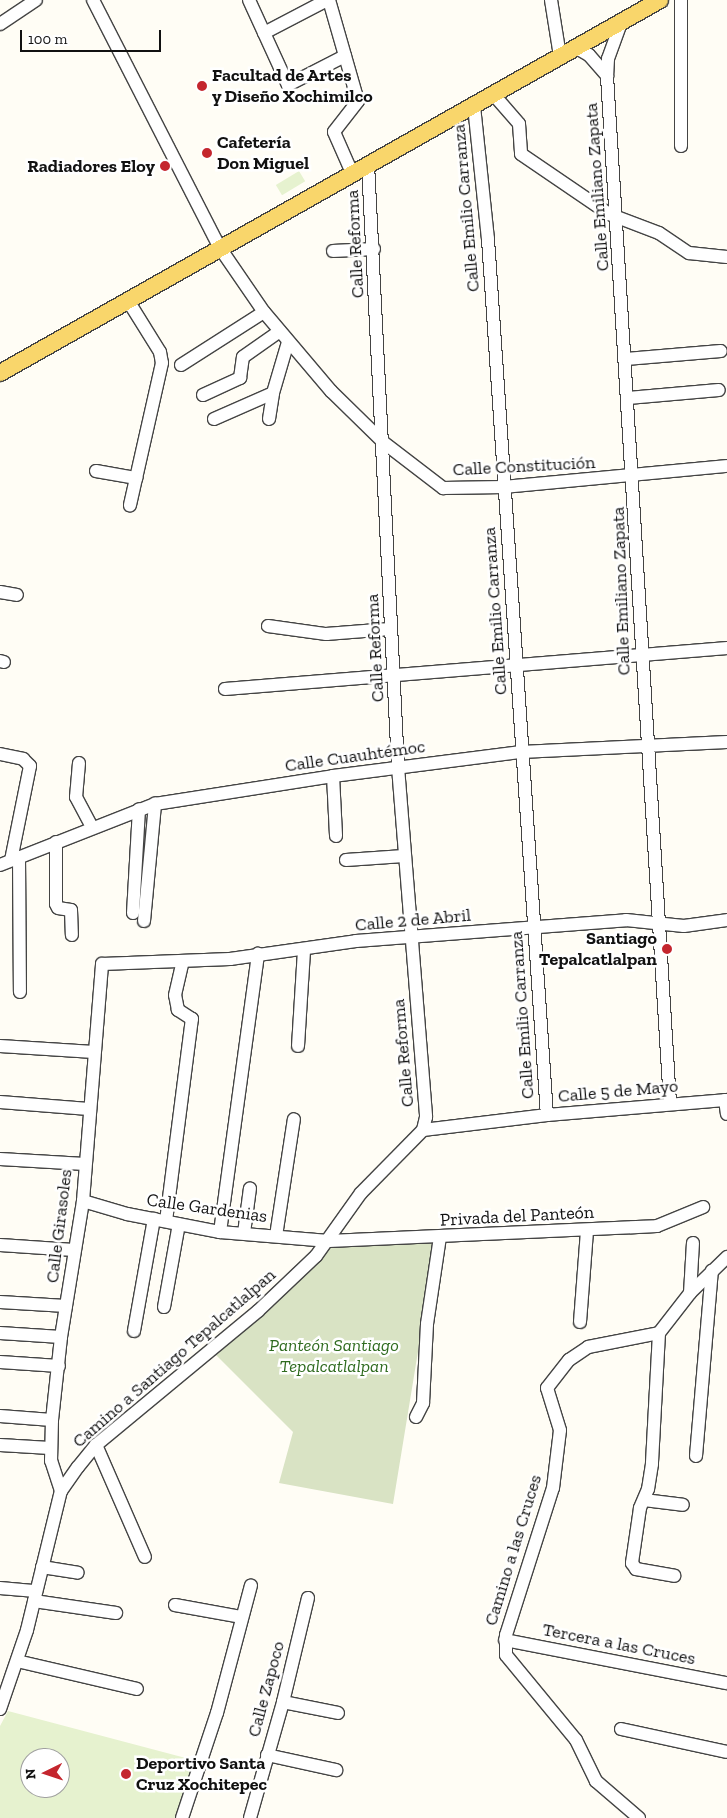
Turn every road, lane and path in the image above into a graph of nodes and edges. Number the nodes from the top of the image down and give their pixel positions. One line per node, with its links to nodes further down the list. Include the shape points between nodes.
1 (36, 0): 9 (street)
2 (92, 0): 21 (street, Calle Constitución)
3 (249, 0): 10 (street)
4 (328, 0): 10 (street); 12 (street)
5 (551, 0): 13 (street)
6 (660, 0): 8 (main road)
7 (681, 0): 17 (street)
8 (621, 23): 11 (main road); 14 (street, Calle Emiliano Zapata, via 608,59)
9 (0, 24)
10 (264, 33): 12 (street, via 288,85)
11 (575, 47): 13 (main road); 14 (street, via 589,55)
12 (345, 56): 19 (street, via 358,101 334,132)
13 (560, 56): 15 (main road)
14 (607, 76): 20 (street, Calle Emiliano Zapata)
15 (494, 95): 16 (main road); 20 (street, via 519,124 521,154 609,214)
16 (474, 106): 18 (main road); 44 (street, Calle Emilio Carranza, via 488,240)
17 (681, 146)
18 (368, 164): 19 (main road); 22 (street, Calle Reforma)
19 (352, 174): 21 (main road)
20 (617, 215): 24 (street, via 659,233 690,253); 30 (street, Calle Emiliano Zapata)
21 (220, 248): 25 (main road); 26 (street, Calle Constitución)
22 (374, 248): 23 (street); 39 (street, Calle Reforma)
23 (333, 252)
24 (727, 257)
25 (127, 299): 32 (main road); 43 (street, via 160,352 162,363)
26 (264, 312): 27 (street, Calle Constitución); 31 (street)
27 (280, 332): 28 (street, Calle Constitución); 35 (street, via 243,357 240,378)
28 (288, 342): 34 (street); 39 (street, Calle Constitución)
29 (721, 351): 30 (street)
30 (626, 359): 36 (street, Calle Emiliano Zapata)
31 (181, 365)
32 (0, 373)
33 (719, 390): 36 (street)
34 (273, 393): 37 (street); 38 (street)
35 (203, 395)
36 (628, 398): 42 (street, Calle Emiliano Zapata)
37 (214, 419)
38 (269, 419)
39 (382, 442): 44 (street, Calle Constitución, via 443,488); 49 (street, Calle Reforma)
40 (727, 466): 42 (street, Calle Constitución)
41 (96, 471): 43 (street)
42 (633, 476): 44 (street, Calle Constitución); 51 (street, Calle Emiliano Zapata)
43 (136, 478): 45 (street)
44 (504, 487): 52 (street, Calle Emilio Carranza)
45 (130, 504)
46 (0, 592): 47 (street)
47 (17, 595)
48 (268, 626): 49 (street, via 326,634)
49 (390, 628): 53 (street, Calle Reforma)
50 (727, 648): 51 (street)
51 (640, 654): 52 (street); 56 (street, Calle Emiliano Zapata)
52 (516, 663): 53 (street); 57 (street, Calle Emilio Carranza)
53 (394, 673): 54 (street); 60 (street, Calle Reforma)
54 (225, 689)
55 (727, 742): 56 (street, Calle Cuauhtémoc)
56 (646, 746): 57 (street, Calle Cuauhtémoc); 73 (street, Calle Emiliano Zapata)
57 (521, 752): 60 (street, Calle Cuauhtémoc); 74 (street, Calle Emilio Carranza)
58 (0, 754): 69 (street, via 23,759 30,766)
59 (79, 763): 64 (street, via 76,796)
60 (398, 767): 61 (street, Calle Cuauhtémoc); 67 (street, Calle Reforma)
61 (333, 776): 62 (street, Calle Cuauhtémoc); 65 (street)
62 (155, 804): 63 (street, Calle Cuauhtémoc); 72 (street)
63 (139, 809): 64 (street, Calle Cuauhtémoc); 70 (street)
64 (92, 827): 66 (street, Calle Cuauhtémoc)
65 (336, 836)
66 (56, 842): 69 (street, Calle Cuauhtémoc); 75 (street, via 56,904 58,908 72,910)
67 (404, 856): 68 (street); 76 (street, Calle Reforma)
68 (346, 860)
69 (10, 861): 81 (street)
70 (132, 913)
71 (727, 920): 73 (street, Calle 2 de Abril, via 684,926)
72 (144, 921)
73 (657, 921): 74 (street, Calle 2 de Abril, via 626,920); 87 (street, Calle Emiliano Zapata)
74 (534, 928): 76 (street, Calle 2 de Abril); 90 (street, Calle Emilio Carranza)
75 (72, 936)
76 (410, 937): 77 (street, Calle 2 de Abril); 92 (street, Calle Reforma, via 426,1117)
77 (304, 950): 78 (street, Calle 2 de Abril); 83 (street)
78 (258, 954): 79 (street, Calle 2 de Abril); 101 (street)
79 (183, 961): 80 (street, Calle 2 de Abril); 98 (street, via 175,995 178,1010 192,1019)
80 (102, 964): 84 (street, Calle Girasoles)
81 (20, 992)
82 (0, 1046): 84 (street)
83 (298, 1046)
84 (94, 1052): 88 (street, Calle Girasoles)
85 (726, 1100): 87 (street, Calle 5 de Mayo); 89 (street)
86 (0, 1102): 88 (street)
87 (670, 1104): 90 (street, Calle 5 de Mayo)
88 (89, 1110): 94 (street, Calle Girasoles)
89 (727, 1114)
90 (547, 1115): 92 (street, Calle 5 de Mayo)
91 (294, 1119): 103 (street)
92 (423, 1130): 105 (street, Camino a Santiago Tepalcatlalpan, via 366,1187)
93 (0, 1159): 94 (street)
94 (85, 1164): 96 (street, Calle Girasoles)
95 (250, 1188): 102 (street)
96 (83, 1201): 98 (street, Calle Gardenias); 108 (street, Calle Girasoles)
97 (703, 1207): 100 (street, Privada del Panteón, via 657,1226)
98 (160, 1220): 99 (street, Calle Gardenias); 116 (street)
99 (179, 1224): 101 (street, Calle Gardenias); 114 (street)
100 (587, 1230): 104 (street, Privada del Panteón); 115 (street)
101 (220, 1232): 102 (street, Calle Gardenias)
102 (244, 1233): 103 (street, Calle Gardenias)
103 (276, 1236): 105 (street, Calle Gardenias)
104 (440, 1237): 105 (street, Privada del Panteón); 123 (street, via 427,1324 423,1403)
105 (329, 1241): 126 (street, Camino a Santiago Tepalcatlalpan, via 258,1311)
106 (693, 1243): 111 (street)
107 (0, 1245): 108 (street)
108 (74, 1250): 113 (street, Calle Girasoles)
109 (727, 1257): 110 (street)
110 (712, 1271): 111 (street); 128 (street)
111 (690, 1293): 118 (street)
112 (0, 1302): 113 (street)
113 (66, 1306): 119 (street, Calle Girasoles)
114 (164, 1307)
115 (580, 1322)
116 (134, 1331)
117 (0, 1332): 119 (street)
118 (659, 1333): 130 (street, via 652,1464); 143 (street, Camino a las Cruces, via 588,1347 569,1360 548,1388 560,1430 553,1488 524,1571)
119 (61, 1337): 121 (street, Calle Girasoles)
120 (0, 1362): 121 (street)
121 (59, 1366): 124 (street, Calle Girasoles)
122 (0, 1416): 124 (street)
123 (416, 1417)
124 (52, 1420): 127 (street, Calle Girasoles)
125 (0, 1445): 127 (street)
126 (96, 1445): 129 (street, Camino a Santiago Tepalcatlalpan); 132 (street)
127 (50, 1448): 129 (street, Calle Girasoles, via 50,1461)
128 (696, 1456)
129 (61, 1491): 133 (street, Camino a Santiago Tepalcatlalpan)
130 (644, 1500): 131 (street); 135 (street, via 638,1517 633,1567)
131 (683, 1506)
132 (145, 1557)
133 (42, 1567): 134 (street); 138 (street, Camino a Santiago Tepalcatlalpan)
134 (78, 1573)
135 (674, 1576)
136 (251, 1585): 142 (street)
137 (0, 1588): 138 (street)
138 (35, 1596): 141 (street); 144 (street, Camino a Santiago Tepalcatlalpan)
139 (308, 1598): 148 (street, Calle Zapoco)
140 (175, 1605): 142 (street)
141 (116, 1613)
142 (242, 1617): 155 (street, via 217,1713)
143 (505, 1640): 146 (street, Tercera a las Cruces); 157 (street, Camino a las Cruces, via 506,1655 576,1740 596,1781)
144 (16, 1666): 145 (street); 147 (street); 149 (street, Camino a Santiago Tepalcatlalpan)
145 (0, 1670)
146 (727, 1682)
147 (137, 1688)
148 (283, 1702): 150 (street); 153 (street, Calle Zapoco)
149 (0, 1709)
150 (338, 1713)
151 (621, 1729): 152 (street)
152 (727, 1752)
153 (267, 1755): 154 (street); 156 (street, Calle Zapoco)
154 (336, 1770)
155 (182, 1818)
156 (250, 1818)
157 (639, 1818)

